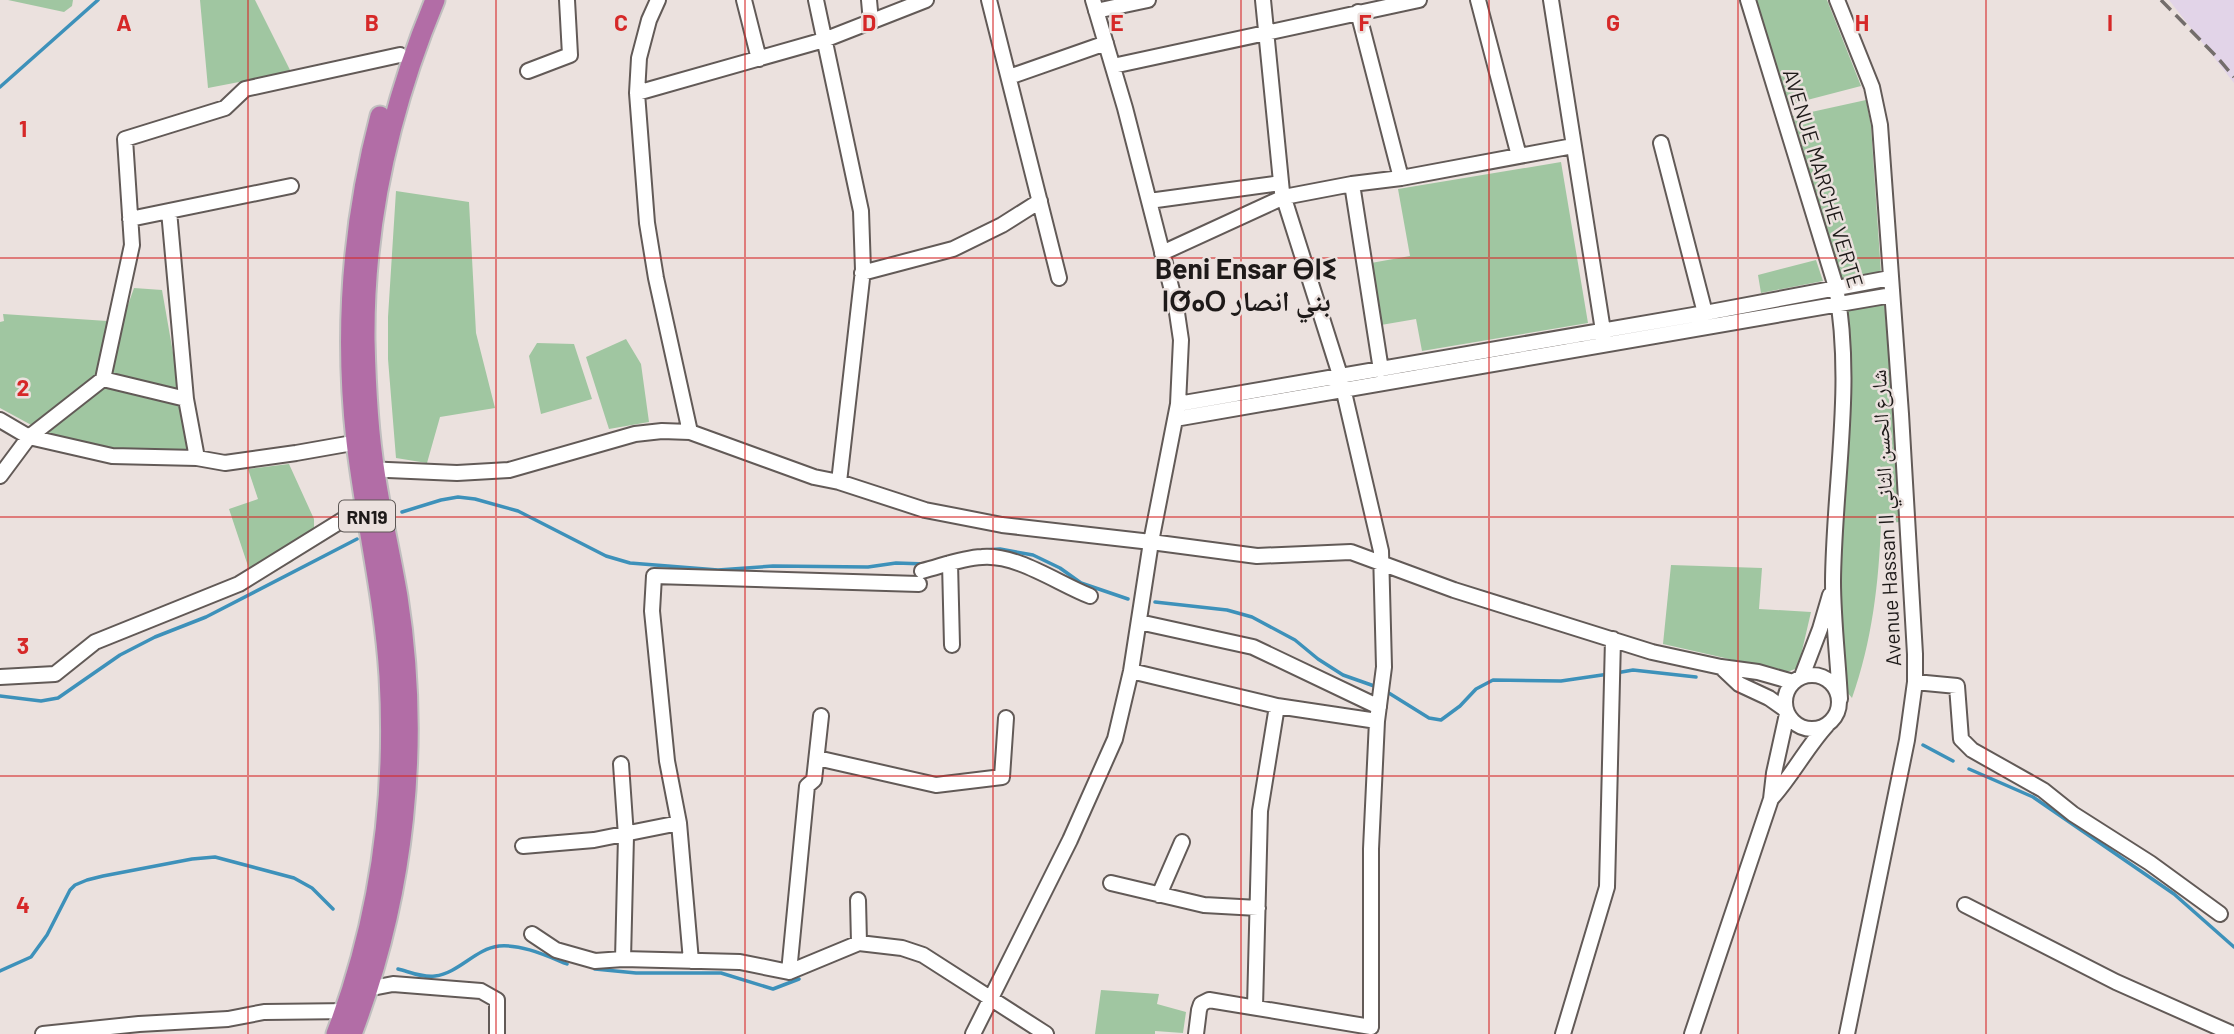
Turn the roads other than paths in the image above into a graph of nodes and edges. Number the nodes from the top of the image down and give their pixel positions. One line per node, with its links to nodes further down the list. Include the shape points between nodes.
1 (422, 0): 23 (highway, RN19)
2 (435, 0): 59 (highway, RN19, via 395,114 375,206 365,306)
3 (567, 0): 26 (street, via 570,55)
4 (658, 0): 28 (street, via 639,58)
5 (744, 0): 24 (street)
6 (816, 0): 21 (street)
7 (869, 0): 19 (street)
8 (926, 0): 19 (street)
9 (989, 0): 27 (street)
10 (1148, 0): 17 (street)
11 (1263, 0): 20 (street)
12 (1419, 0): 18 (street)
13 (1478, 0): 31 (street)
14 (1551, 0): 30 (street)
15 (1748, 0): 44 (street, AVENUE MARCHE VERTE)
16 (1838, 0): 43 (street, Avenue Hassan II شارع الحسن الثاني, via 1867,73 1878,117)
17 (1095, 5): 22 (street)
18 (1358, 12): 20 (street); 32 (street)
19 (871, 22): 21 (street)
20 (1266, 32): 25 (street); 35 (street)
21 (824, 40): 24 (street); 41 (street, via 861,211)
22 (1106, 43): 25 (street); 27 (street)
23 (400, 55): 39 (street, via 244,89 225,108 125,139); 59 (highway, RN19, via 372,149 354,259 352,394)
24 (759, 59): 28 (street)
25 (1112, 66): 37 (street)
26 (528, 71)
27 (1009, 77): 36 (street)
28 (637, 93): 57 (street, via 647,223)
29 (1661, 143): 47 (street)
30 (1573, 146): 31 (street); 48 (street)
31 (1519, 156): 32 (street)
32 (1401, 178): 33 (street)
33 (1352, 184): 35 (street); 49 (street)
34 (291, 186): 38 (street)
35 (1283, 190): 37 (street); 40 (street); 50 (street)
36 (1040, 201): 41 (street, via 953,248); 42 (street)
37 (1149, 201): 40 (street)
38 (169, 211): 39 (street); 53 (street)
39 (130, 219): 51 (street, via 132,245)
40 (1162, 253): 54 (street, via 1181,340)
41 (862, 273): 63 (street)
42 (1059, 278)
43 (1890, 278): 44 (street); 45 (street, Avenue Hassan II شارع الحسن الثاني)
44 (1836, 286): 46 (street, AVENUE MARCHE VERTE); 47 (street)
45 (1892, 295): 46 (street); 77 (street, Avenue Hassan II شارع الحسن الثاني)
46 (1839, 303): 48 (street); 68 (street, AVENUE MARCHE VERTE, via 1843,416)
47 (1705, 313): 48 (street)
48 (1604, 337): 49 (street); 52 (street)
49 (1381, 370): 50 (street)
50 (1340, 374): 52 (street); 54 (street)
51 (103, 379): 53 (street); 58 (street)
52 (1343, 390): 55 (street); 67 (street)
53 (186, 399): 60 (street)
54 (1178, 404): 55 (street)
55 (1175, 419): 65 (street)
56 (0, 420): 58 (street)
57 (690, 432): 61 (street, via 635,434 509,470); 63 (street)
58 (29, 437): 60 (street, via 112,456); 62 (street)
59 (364, 441): 60 (street, via 225,463); 61 (highway, RN19)
60 (197, 457)
61 (367, 469): 64 (highway, RN19); 87 (highway, RN19, via 398,598 408,702)
62 (0, 476)
63 (839, 482): 65 (street, via 925,510 1002,526)
64 (365, 506): 75 (street, via 239,584 95,642 55,674); 87 (highway, RN19, via 378,576)
65 (1151, 542): 67 (street, via 1257,556 1351,552); 70 (street)
66 (950, 563): 69 (street, via 983,556 1005,558); 72 (street); 89 (street, via 920,577 654,576 652,611 667,761)
67 (1382, 563): 71 (street); 80 (street)
68 (1833, 581): 76 (street, AVENUE MARCHE VERTE, via 1820,629); 78 (street, AVENUE MARCHE VERTE)
69 (1090, 596)
70 (1139, 622): 74 (street); 80 (street, via 1253,647)
71 (1613, 639): 73 (street); 116 (street, via 1606,887)
72 (952, 645)
73 (1721, 667): 76 (street); 81 (street, via 1739,684)
74 (1131, 671): 79 (street); 105 (street, via 1115,739 1070,840)
75 (0, 677)
76 (1798, 679): 78 (street, via 1814,674 1828,679); 81 (street, via 1786,694)
77 (1915, 682): 98 (street, via 1957,686 1961,739 1972,750 2043,790); 118 (street, Avenue Hassan II شارع الحسن الثاني)
78 (1840, 699): 84 (street, via 1839,710)
79 (1277, 706): 80 (street); 97 (street, via 1260,811)
80 (1379, 710): 108 (street, via 1371,849)
81 (1787, 712): 84 (street, via 1806,729); 88 (street)
82 (821, 716): 85 (street)
83 (1006, 718): 85 (street, via 1002,777 936,785)
84 (1827, 725): 88 (street)
85 (817, 758): 103 (street, via 814,780 807,786)
86 (621, 764): 90 (street)
87 (399, 772): 104 (highway, RN19, via 404,820 380,947); 107 (highway, RN19)
88 (1771, 799): 117 (street)
89 (679, 823): 90 (street); 102 (street)
90 (626, 834): 92 (street); 101 (street)
91 (1182, 842): 94 (street)
92 (523, 846)
93 (1111, 883): 94 (street)
94 (1159, 895): 97 (street, via 1204,905)
95 (858, 900): 100 (street)
96 (1965, 905): 119 (street, via 2116,982)
97 (1258, 908): 106 (street)
98 (2220, 914)
99 (532, 934): 101 (street, via 556,950 595,961)
100 (859, 943): 103 (street); 105 (street, via 923,955)
101 (623, 959): 102 (street)
102 (691, 961): 103 (street, via 740,962)
103 (789, 972)
104 (367, 989): 107 (highway, RN19); 112 (street, via 393,984 481,991 497,1000)
105 (989, 999): 113 (street); 114 (street)
106 (1255, 1007): 108 (street); 115 (street, via 1209,1000 1199,1010)
107 (352, 1011): 109 (street, via 264,1012); 110 (highway, RN19); 111 (highway, RN19)
108 (1371, 1030)
109 (43, 1034)
110 (336, 1034)
111 (352, 1034)
112 (498, 1034)
113 (973, 1034)
114 (1046, 1034)
115 (1196, 1034)
116 (1563, 1034)
117 (1692, 1034)
118 (1847, 1034)
119 (2233, 1034)

